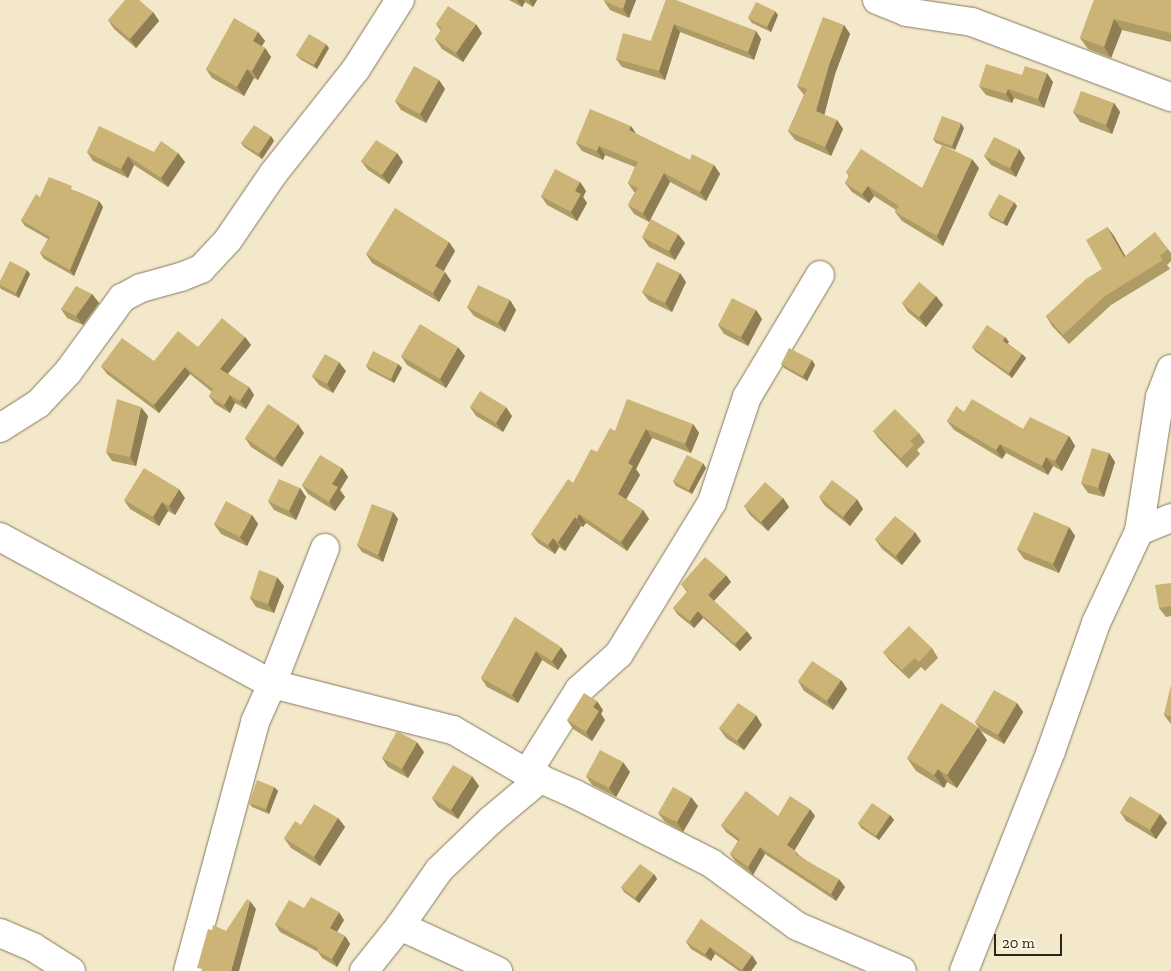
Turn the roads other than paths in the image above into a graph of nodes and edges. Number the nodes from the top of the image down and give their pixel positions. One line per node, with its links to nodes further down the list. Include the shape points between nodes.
1 (400, 0): 6 (street, via 356,69 273,174 228,240 201,269 141,288 122,298 62,378 38,404)
2 (877, 0): 3 (street, via 906,12 972,22)
3 (1171, 97)
4 (820, 275): 12 (street, via 747,397 712,502 619,654 579,690)
5 (1171, 369): 8 (street, via 1160,397)
6 (0, 428)
7 (1171, 518): 8 (street)
8 (1139, 530): 20 (street, via 1096,623 1051,751)
9 (0, 537): 11 (street)
10 (325, 548): 11 (street)
11 (272, 684): 12 (street, via 453,730); 16 (street, via 255,722)
12 (534, 776): 13 (street, via 439,870); 19 (street, via 711,863 797,926)
13 (400, 926): 17 (street); 18 (street)
14 (0, 933): 15 (street, via 33,946)
15 (71, 971)
16 (188, 971)
17 (364, 971)
18 (498, 971)
19 (902, 971)
20 (964, 971)

